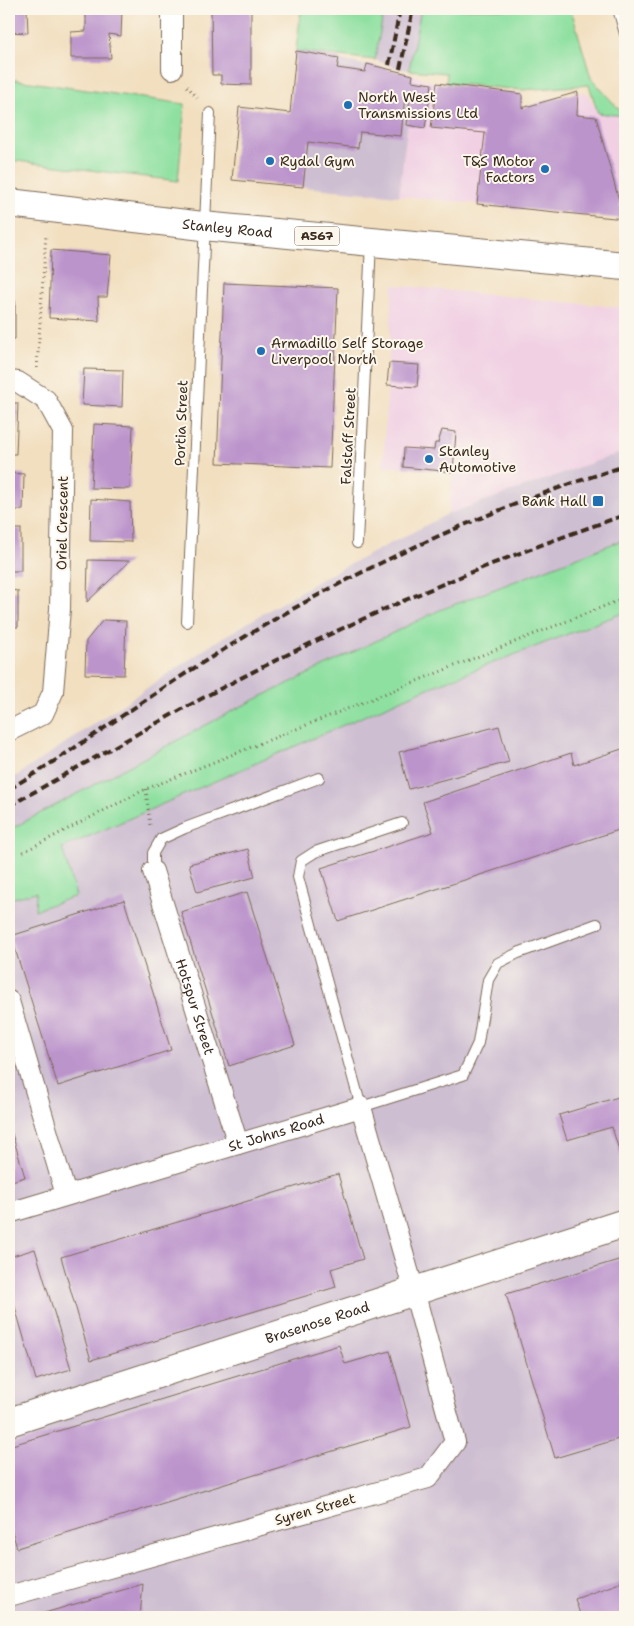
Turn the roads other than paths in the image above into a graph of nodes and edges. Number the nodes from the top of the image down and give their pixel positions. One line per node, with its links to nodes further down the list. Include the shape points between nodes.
1 (172, 9): 4 (street)
2 (618, 9): 3 (lane)
3 (625, 34)
4 (172, 68)
5 (210, 113): 7 (lane, Portia Street)
6 (9, 204): 7 (main road, Stanley Road / A567)
7 (203, 226): 8 (main road, Stanley Road / A567); 12 (lane, Portia Street)
8 (372, 241): 9 (main road, Stanley Road / A567); 11 (lane, Falstaff Street)
9 (625, 266)
10 (9, 380): 13 (street, Oriel Crescent, via 18,382 46,400 63,431 60,609 53,692 43,714)
11 (357, 543)
12 (186, 622)
13 (9, 731)
14 (319, 778): 16 (lane, via 161,839 152,853)
15 (402, 823): 19 (lane, via 315,852 301,861 298,877)
16 (153, 871): 20 (street, Hotspur Street)
17 (597, 924): 19 (lane, via 498,963 488,980 478,1043 463,1075)
18 (9, 1001): 21 (street)
19 (361, 1107): 20 (street, St Johns Road); 24 (street)
20 (238, 1144): 21 (street, St Johns Road)
21 (66, 1195): 22 (street, St Johns Road)
22 (9, 1212)
23 (625, 1223): 24 (main road, Brasenose Road)
24 (414, 1291): 25 (main road, Brasenose Road); 26 (street, Syren Street, via 455,1442 428,1478)
25 (9, 1422)
26 (9, 1596)

